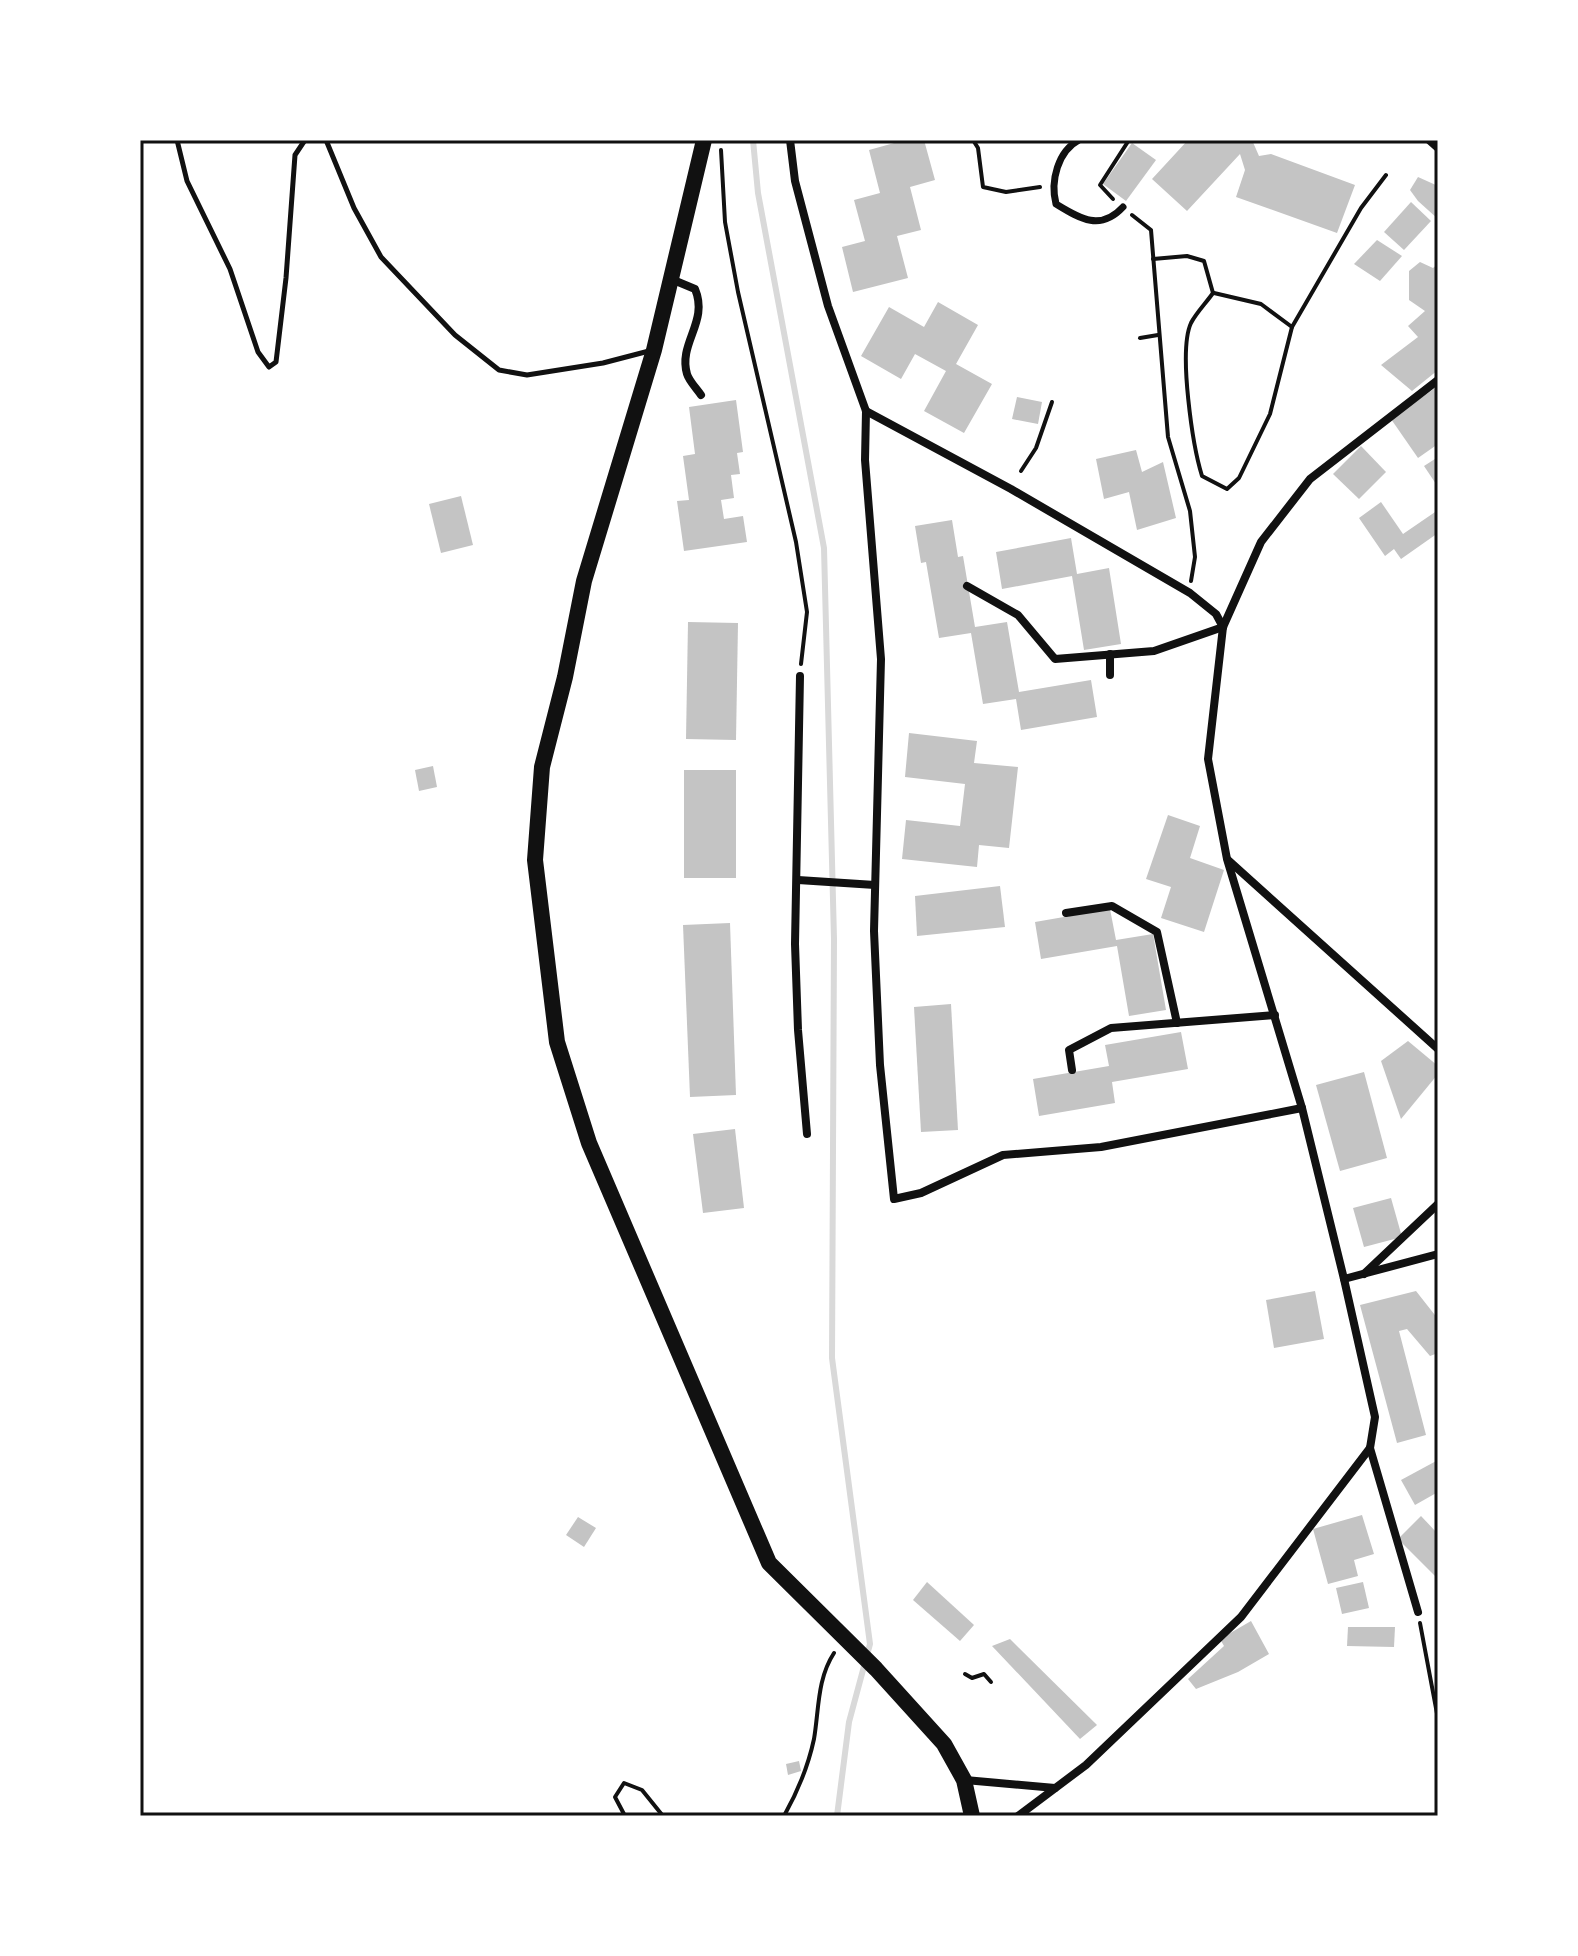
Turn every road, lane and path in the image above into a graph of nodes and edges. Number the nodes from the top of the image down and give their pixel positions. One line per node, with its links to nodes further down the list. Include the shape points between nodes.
1 (177, 140): 2 (lane, via 187,181 230,269 258,352 269,367 276,362 295,155)
2 (305, 140)
3 (326, 140): 21 (lane, via 381,257 455,335 499,370 527,375)
4 (704, 140): 16 (main road)
5 (720, 140): 32 (path, via 725,222 807,612)
6 (790, 140): 25 (street, via 795,181 828,306)
7 (973, 140): 13 (path, via 983,187 1006,192)
8 (1079, 140): 13 (street, via 1061,157)
9 (1129, 140): 14 (path, via 1100,185)
10 (1429, 140): 11 (street)
11 (1438, 148)
12 (1386, 175): 18 (path)
13 (1055, 186): 14 (street, via 1056,204 1079,219 1106,220)
14 (1123, 207): 15 (path, via 1151,230)
15 (1153, 259): 17 (path, via 1187,256 1204,261); 19 (path)
16 (671, 278): 21 (main road); 23 (street, via 695,289 701,302 686,352 687,375)
17 (1213, 293): 18 (path, via 1261,304); 18 (path, via 1190,324 1186,355 1202,476 1227,489 1239,478 1270,414)
18 (1292, 327)
19 (1158, 335): 20 (path); 28 (path, via 1168,437 1190,511 1195,557)
20 (1140, 338)
21 (654, 350): 49 (main road, via 584,581 542,767 535,860 557,1042 589,1143 769,1563)
22 (1438, 380): 29 (street, via 1310,479 1261,542)
23 (701, 395)
24 (1052, 402): 26 (path, via 1036,448)
25 (866, 411): 28 (street); 35 (street, via 881,659)
26 (1021, 471)
27 (967, 586): 30 (street, via 1018,615 1055,659)
28 (1190, 593): 29 (street, via 1216,614)
29 (1223, 627): 30 (street, via 1154,651); 33 (street, via 1208,759)
30 (1110, 654): 31 (street)
31 (1110, 675)
32 (800, 676): 34 (street)
33 (1227, 859): 37 (street); 39 (street)
34 (798, 880): 35 (street); 42 (street, via 798,1030)
35 (875, 885): 41 (street, via 880,1065 894,1199 921,1193 1003,1155 1101,1147)
36 (1066, 913): 38 (street, via 1112,906 1157,932)
37 (1275, 1015): 38 (street); 41 (street)
38 (1177, 1023): 40 (street, via 1111,1028 1069,1050)
39 (1438, 1049)
40 (1072, 1070)
41 (1302, 1108): 46 (street)
42 (807, 1134)
43 (1438, 1204): 45 (street)
44 (1438, 1254): 45 (street)
45 (1364, 1274): 46 (street)
46 (1344, 1279): 47 (street, via 1375,1417)
47 (1370, 1448): 48 (street); 54 (street, via 1241,1617 1086,1765)
48 (1418, 1612): 52 (path)
49 (843, 1637): 53 (main road, via 944,1744); 57 (path, via 819,1694 803,1783)
50 (965, 1674): 51 (path, via 984,1674)
51 (991, 1682)
52 (1438, 1719)
53 (964, 1780): 54 (street); 58 (main road)
54 (1055, 1788): 59 (street)
55 (625, 1816): 56 (path, via 615,1797 624,1783 642,1790)
56 (663, 1816)
57 (784, 1816)
58 (972, 1816)
59 (1018, 1816)

